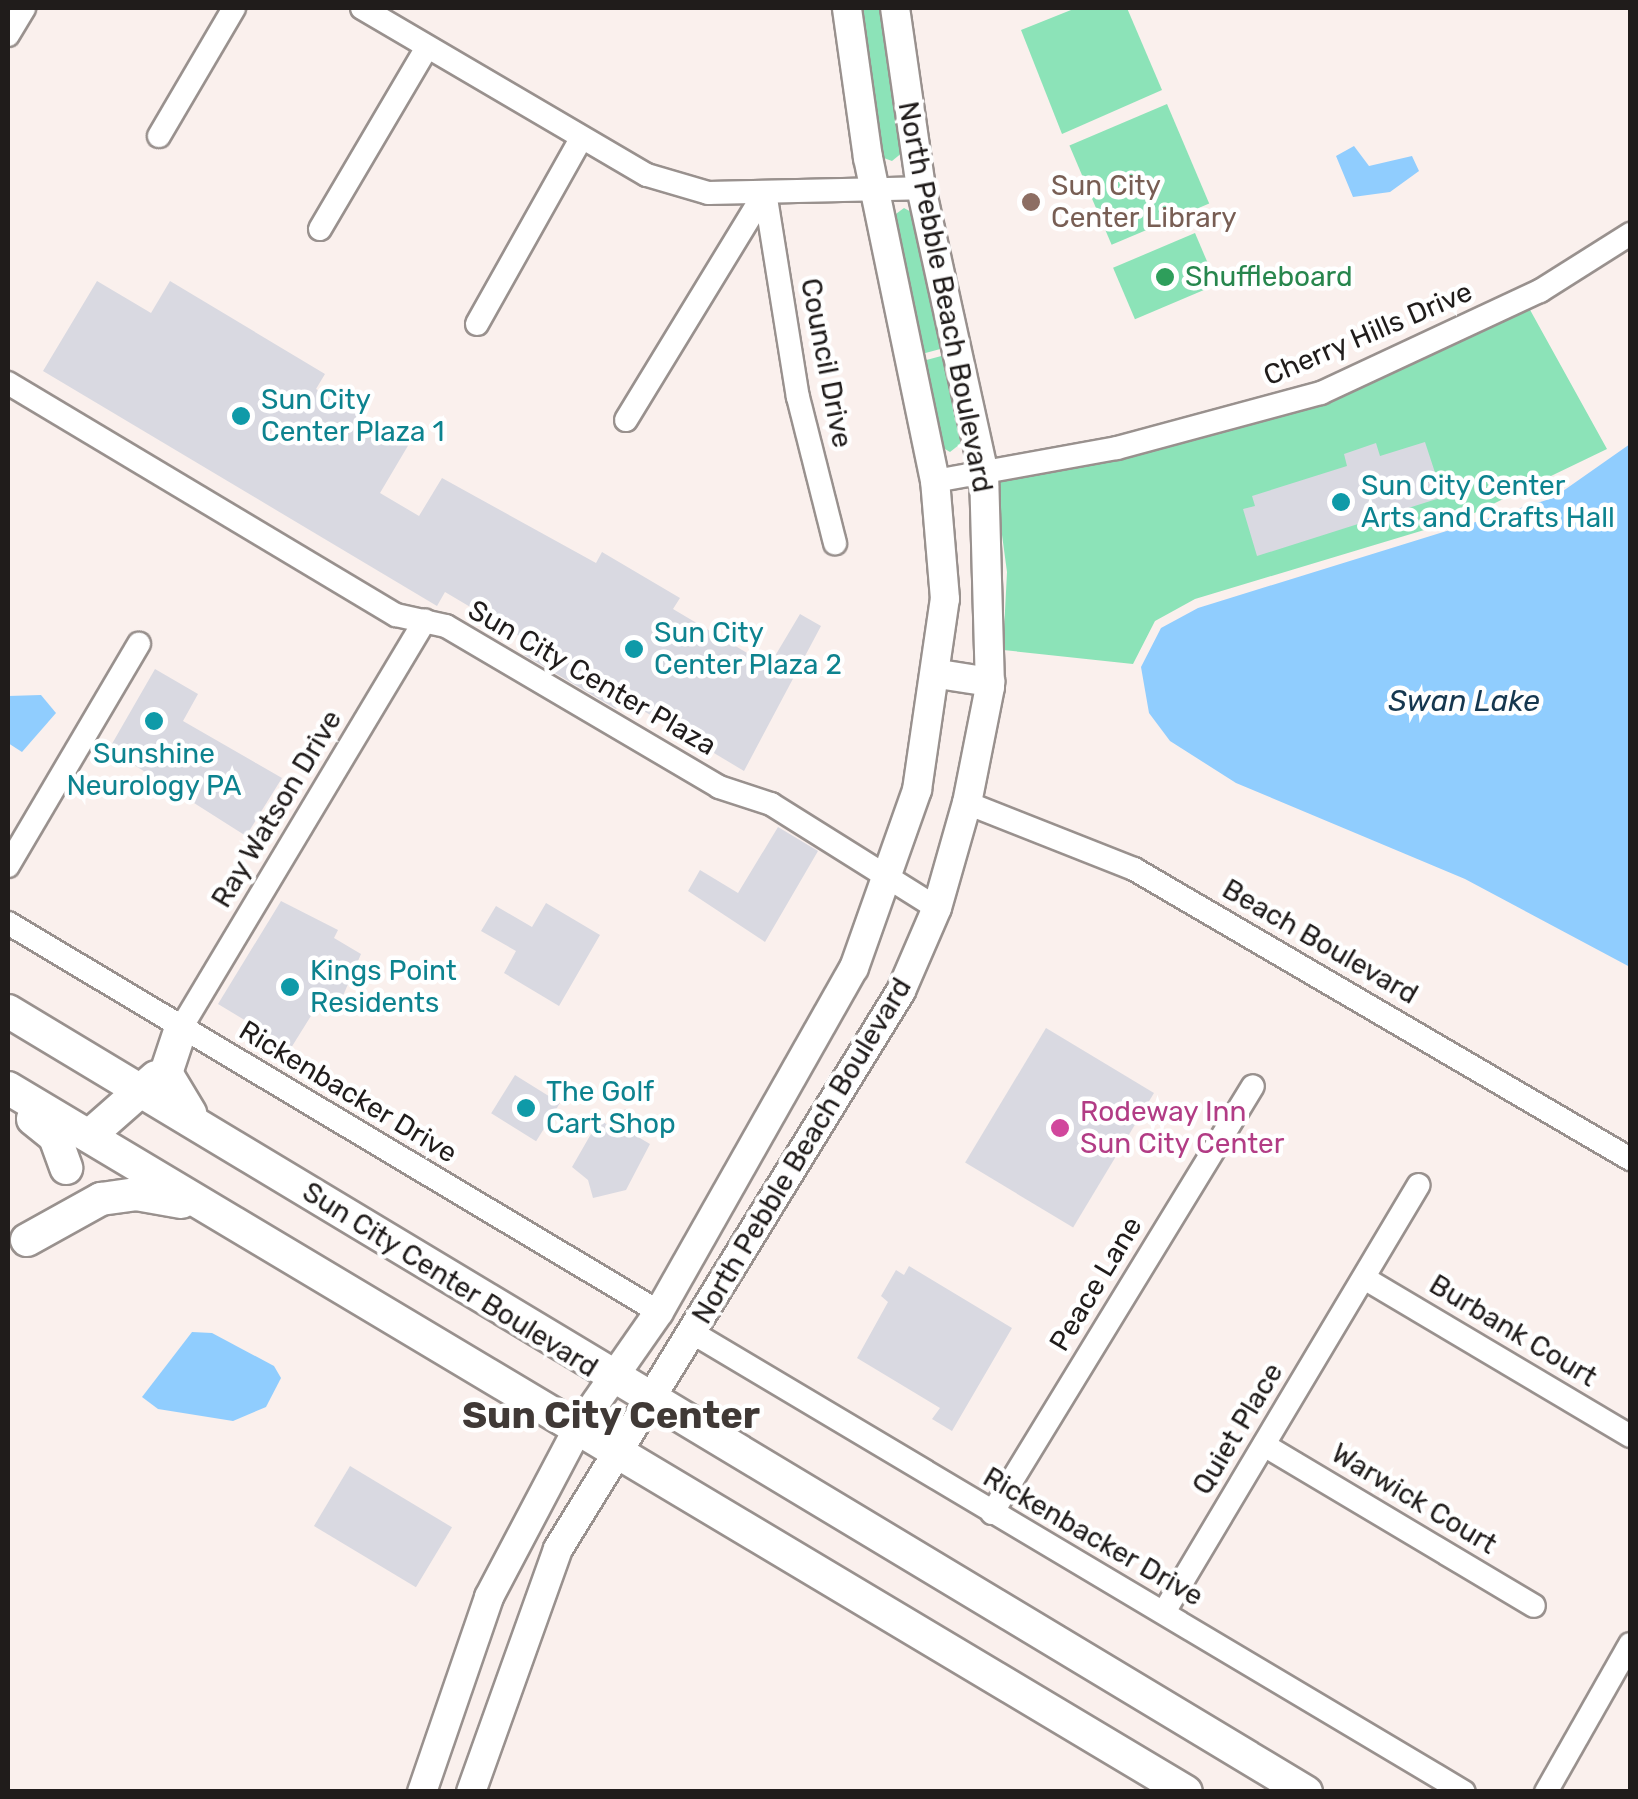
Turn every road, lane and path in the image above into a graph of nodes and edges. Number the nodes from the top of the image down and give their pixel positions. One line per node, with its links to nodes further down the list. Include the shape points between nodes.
1 (24, 8): 6 (street)
2 (234, 8): 8 (street)
3 (362, 8): 7 (street)
4 (847, 8): 12 (street, North Pebble Beach Boulevard)
5 (896, 8): 10 (street, North Pebble Beach Boulevard)
6 (8, 34)
7 (427, 47): 9 (street); 13 (street)
8 (159, 136)
9 (581, 139): 11 (street, via 647,175 708,193); 15 (street)
10 (921, 188): 12 (street); 18 (street, North Pebble Beach Boulevard)
11 (765, 192): 12 (street); 17 (street); 20 (street, Council Drive, via 798,397)
12 (875, 192): 19 (street, North Pebble Beach Boulevard)
13 (320, 229)
14 (1630, 234): 18 (street, Cherry Hills Drive, via 1540,291 1321,393)
15 (476, 324)
16 (8, 383): 21 (street, Sun City Center Plaza, via 396,615)
17 (626, 420)
18 (984, 474): 19 (street, Cherry Hills Drive); 24 (street, North Pebble Beach Boulevard)
19 (935, 481): 23 (street, North Pebble Beach Boulevard, via 946,600)
20 (836, 543)
21 (425, 621): 27 (street, Sun City Center Plaza, via 719,787 771,804); 31 (street, Ray Watson Drive)
22 (139, 644): 26 (street)
23 (939, 674): 24 (street); 27 (street, North Pebble Beach Boulevard)
24 (990, 682): 25 (street, North Pebble Beach Boulevard)
25 (967, 804): 28 (street, North Pebble Beach Boulevard); 40 (street, Beach Boulevard, via 1134,868)
26 (8, 866)
27 (890, 876): 28 (street, Sun City Center Plaza); 46 (street, North Pebble Beach Boulevard, via 854,968)
28 (937, 908): 47 (street, North Pebble Beach Boulevard, via 901,991)
29 (8, 923): 31 (street, Rickenbacker Drive)
30 (8, 1011): 33 (main road, Sun City Center Boulevard)
31 (181, 1028): 32 (main road); 33 (main road, via 144,1059); 46 (street, Rickenbacker Drive)
32 (169, 1059): 36 (main road); 38 (main road, via 168,1085)
33 (100, 1066): 36 (main road, Sun City Center Boulevard)
34 (1252, 1086): 54 (street, Peace Lane)
35 (8, 1088): 39 (main road, Sun City Center Boulevard)
36 (145, 1092): 38 (main road, Sun City Center Boulevard); 39 (main road)
37 (8, 1104): 41 (main road, via 56,1136)
38 (204, 1127): 48 (main road, Sun City Center Boulevard)
39 (88, 1136): 43 (main road, Sun City Center Boulevard)
40 (1630, 1158)
41 (66, 1168)
42 (1419, 1185): 45 (street, Quiet Place)
43 (227, 1220): 44 (main road, via 159,1196 118,1195); 50 (main road, Sun City Center Boulevard)
44 (27, 1240)
45 (1364, 1278): 51 (street, Burbank Court); 52 (street, Quiet Place)
46 (658, 1312): 48 (street, North Pebble Beach Boulevard)
47 (693, 1333): 49 (street, North Pebble Beach Boulevard); 54 (street, Rickenbacker Drive)
48 (610, 1379): 49 (main road, Sun City Center Boulevard); 50 (street, North Pebble Beach Boulevard)
49 (648, 1402): 53 (street, North Pebble Beach Boulevard); 61 (main road, Sun City Center Boulevard)
50 (578, 1428): 53 (main road, Sun City Center Boulevard); 58 (street, North Pebble Beach Boulevard, via 489,1597)
51 (1630, 1436)
52 (1264, 1444): 55 (street, Warwick Court); 56 (street, Quiet Place)
53 (616, 1450): 59 (street, North Pebble Beach Boulevard, via 538,1594); 60 (main road, Sun City Center Boulevard)
54 (992, 1513): 56 (street, Rickenbacker Drive)
55 (1534, 1606)
56 (1164, 1612): 62 (street, Rickenbacker Drive)
57 (1630, 1644): 63 (street)
58 (422, 1792)
59 (470, 1792)
60 (1186, 1792)
61 (1306, 1792)
62 (1464, 1792)
63 (1546, 1792)

